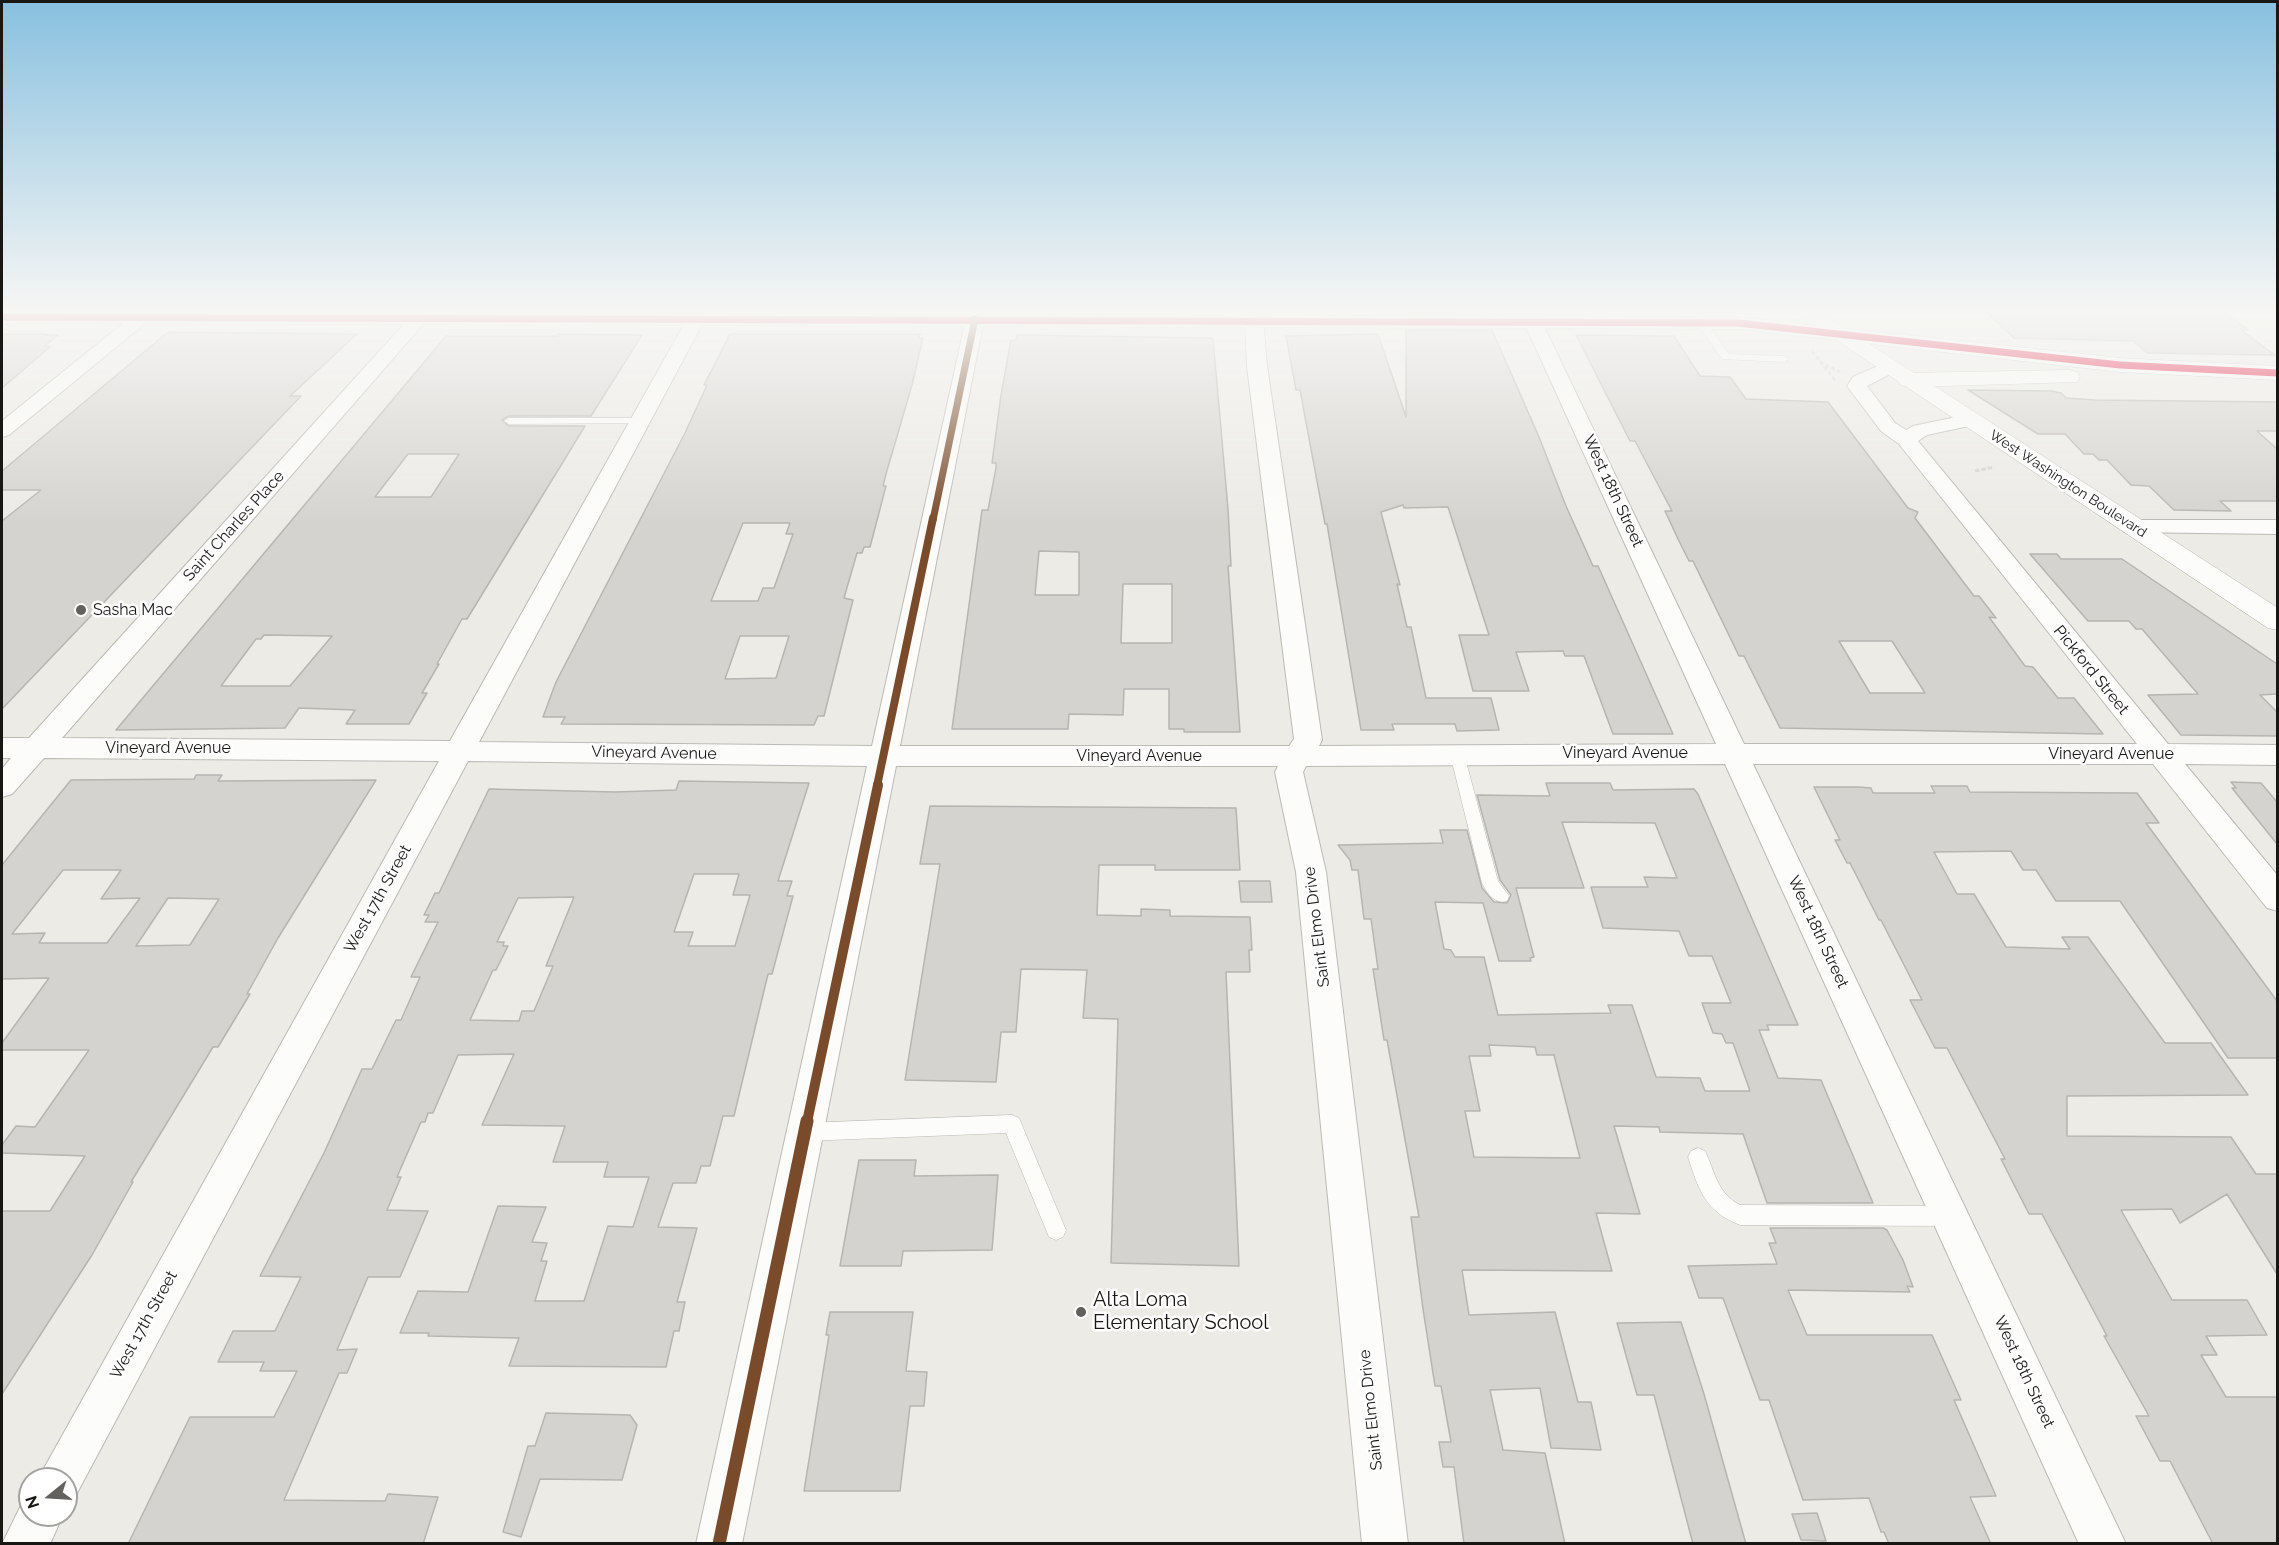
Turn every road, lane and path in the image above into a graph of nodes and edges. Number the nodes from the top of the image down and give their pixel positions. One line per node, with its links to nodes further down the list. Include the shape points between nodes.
1 (66, 379): 15 (street)
2 (365, 379): 23 (street, Saint Charles Place)
3 (663, 379): 14 (street, West 17th Street)
4 (962, 379): 30 (street)
5 (1258, 379): 27 (street, Saint Elmo Drive, via 1308,740)
6 (1560, 379): 25 (street, West 18th Street)
7 (1835, 379): 11 (path)
8 (1864, 379): 16 (street, Pickford Street, via 1857,386 1888,427)
9 (1953, 379): 10 (street)
10 (1909, 380): 12 (street, West Washington Boulevard)
11 (1842, 388)
12 (1971, 420): 16 (street, via 1920,430); 19 (street, West Washington Boulevard)
13 (509, 421): 14 (lane)
14 (639, 422): 24 (street, West 17th Street)
15 (2, 432)
16 (1906, 440): 28 (street, Pickford Street)
17 (1994, 467): 18 (path)
18 (1975, 471)
19 (2132, 527): 20 (street); 21 (street, West Washington Boulevard)
20 (2277, 527)
21 (2277, 621)
22 (2, 748): 23 (street, Vineyard Avenue)
23 (36, 748): 24 (street, Vineyard Avenue); 31 (street, Saint Charles Place)
24 (459, 750): 30 (street, Vineyard Avenue); 38 (street, West 17th Street)
25 (1735, 752): 26 (street, Vineyard Avenue); 28 (street, Vineyard Avenue); 36 (street, West 18th Street)
26 (1457, 754): 27 (street, Vineyard Avenue); 32 (lane, via 1490,883)
27 (1297, 755): 30 (street, Vineyard Avenue); 42 (street, Saint Elmo Drive, via 1289,772 1311,872)
28 (2159, 755): 29 (street, Vineyard Avenue); 33 (street, Pickford Street)
29 (2277, 755)
30 (883, 756): 34 (street)
31 (2, 787)
32 (1501, 896)
33 (2277, 899)
34 (805, 1132): 37 (lane, via 1012,1124); 41 (street)
35 (1698, 1157): 36 (lane, via 1716,1201 1727,1211 1740,1215)
36 (1951, 1216): 43 (street, West 18th Street)
37 (1056, 1230)
38 (67, 1467)
39 (34, 1527): 40 (street)
40 (25, 1544)
41 (719, 1544)
42 (1385, 1544)
43 (2103, 1544)

